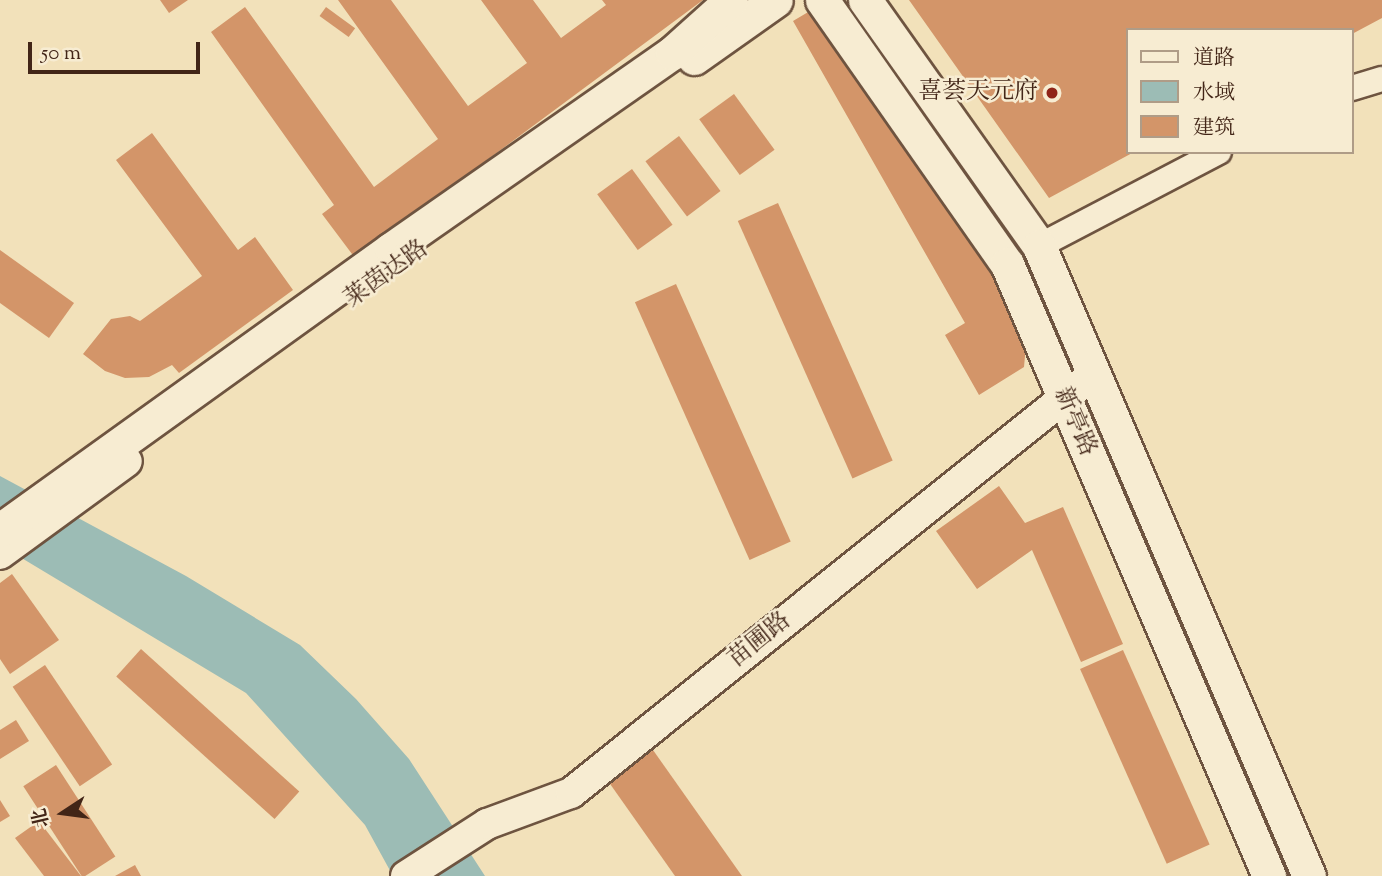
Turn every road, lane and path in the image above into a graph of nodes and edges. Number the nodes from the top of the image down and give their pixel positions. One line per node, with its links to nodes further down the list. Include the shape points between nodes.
1 (731, 0): 11 (main road, via 672,53)
2 (776, 0): 11 (main road, 莱茵达路)
3 (822, 0): 10 (main road, 新亭路, via 1007,264)
4 (865, 0): 8 (main road, 新亭路)
5 (1382, 79): 6 (street)
6 (1354, 87)
7 (1215, 154): 8 (street)
8 (1039, 246): 9 (main road, 新亭路)
9 (1094, 374): 10 (street, 苗圃路); 16 (main road, 新亭路)
10 (1064, 398): 14 (street, 苗圃路, via 570,793 487,824); 15 (main road, 新亭路)
11 (115, 457): 12 (main road)
12 (14, 528): 13 (street)
13 (0, 554)
14 (406, 876)
15 (1269, 876)
16 (1310, 876)

